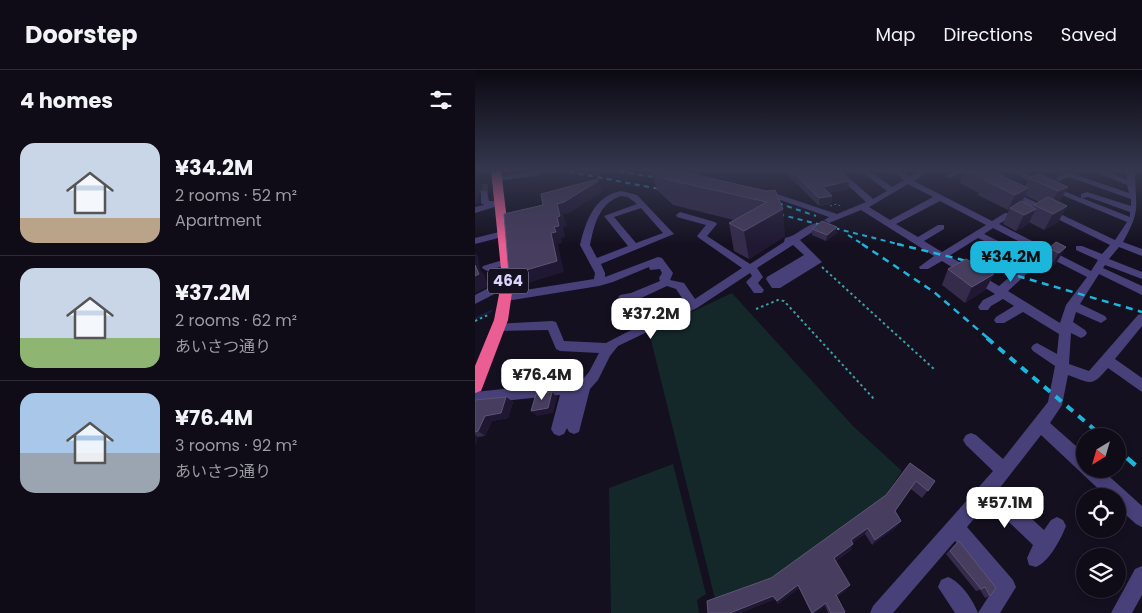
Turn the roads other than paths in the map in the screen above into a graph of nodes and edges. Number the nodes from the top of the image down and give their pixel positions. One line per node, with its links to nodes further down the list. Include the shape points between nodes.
1 (484, 195): 15 (street, via 485,204)
2 (496, 195): 15 (highway, 464)
3 (613, 195): 41 (street, via 597,206 590,220 585,245)
4 (630, 195): 16 (street)
5 (768, 195): 17 (street, via 832,218)
6 (863, 195): 14 (street)
7 (883, 195): 14 (street)
8 (937, 195): 12 (street)
9 (1017, 195): 32 (street, via 1064,215 1067,226)
10 (1066, 195): 13 (street, via 1078,200)
11 (1123, 195): 13 (street)
12 (940, 197): 21 (street); 23 (street)
13 (1135, 200): 32 (street)
14 (872, 203): 17 (street)
15 (497, 205): 18 (street); 26 (highway, 464)
16 (641, 205): 34 (street, via 608,216); 34 (street, via 669,234)
17 (862, 207): 21 (street)
18 (475, 210)
19 (680, 215): 45 (street, via 712,224 702,236)
20 (1007, 215): 23 (street)
21 (890, 224): 31 (street)
22 (817, 225): 29 (street)
23 (992, 225): 27 (street); 28 (street)
24 (941, 227): 31 (street)
25 (1029, 231): 28 (street)
26 (503, 234): 30 (street); 40 (highway, 464)
27 (977, 234): 33 (street); 38 (street)
28 (1016, 237): 36 (street)
29 (794, 240): 39 (street); 45 (street)
30 (475, 241)
31 (918, 241): 38 (street)
32 (1117, 244): 37 (street); 42 (street)
33 (1003, 247)
34 (635, 248): 41 (street)
35 (1079, 248): 42 (street)
36 (1045, 252): 42 (street); 52 (street)
37 (1142, 253)
38 (942, 256): 43 (street); 52 (street)
39 (813, 259)
40 (506, 262): 44 (street); 47 (highway, 464)
41 (595, 263): 48 (street, via 600,273)
42 (1099, 266): 46 (street); 51 (street); 57 (street)
43 (924, 267)
44 (487, 268)
45 (750, 269): 50 (street, via 758,277 751,282); 56 (street)
46 (1142, 276)
47 (507, 282): 53 (highway, 464); 55 (street)
48 (599, 282): 49 (street, via 624,280 662,265 668,272 664,278); 53 (street)
49 (666, 282): 54 (street); 56 (street, via 680,286)
50 (758, 290)
51 (1142, 291)
52 (1002, 293): 58 (street); 59 (street)
53 (506, 298): 64 (highway, 464)
54 (624, 298)
55 (475, 300)
56 (693, 305): 66 (street)
57 (1072, 305): 63 (street); 65 (street)
58 (1023, 306): 62 (street); 65 (street)
59 (984, 307)
60 (631, 310): 66 (street)
61 (1142, 318): 70 (street)
62 (1000, 320)
63 (1101, 320)
64 (499, 327): 68 (street, via 552,325 560,346); 72 (highway, 464)
65 (1065, 328): 67 (street); 71 (street)
66 (642, 329): 68 (street)
67 (1081, 333)
68 (607, 348): 74 (street, via 593,380)
69 (1037, 348): 71 (street)
70 (1107, 360): 71 (street, via 1092,378); 75 (street)
71 (1061, 365): 78 (street, via 1058,399)
72 (478, 373): 73 (highway, 464)
73 (475, 386)
74 (584, 386): 76 (street); 79 (street)
75 (1142, 386)
76 (569, 387): 77 (street); 80 (street)
77 (475, 398)
78 (1040, 424): 82 (street); 83 (street)
79 (573, 427)
80 (559, 429)
81 (971, 440): 83 (street)
82 (1076, 457)
83 (1004, 471): 85 (street)
84 (1099, 478): 86 (street)
85 (987, 490): 87 (street, via 1040,551); 88 (street)
86 (1142, 518)
87 (1057, 526)
88 (955, 527): 91 (street); 93 (street, via 1007,587)
89 (1142, 576): 94 (street)
90 (948, 587): 92 (street)
91 (882, 612)
92 (968, 613)
93 (988, 613)
94 (1121, 613)

